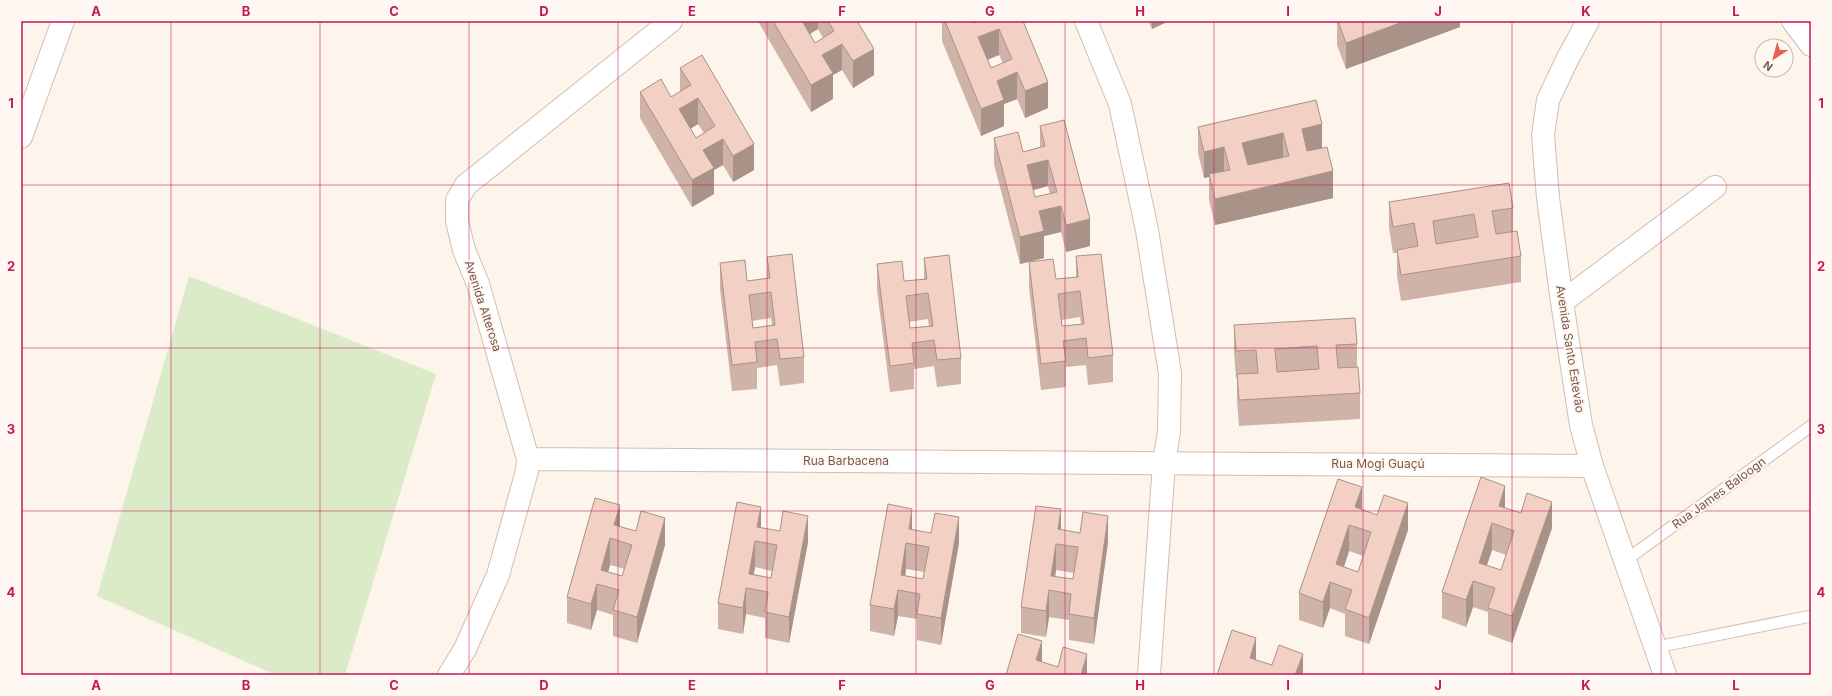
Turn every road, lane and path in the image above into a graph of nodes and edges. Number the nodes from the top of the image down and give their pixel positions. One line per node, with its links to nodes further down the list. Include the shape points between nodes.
1 (63, 21): 7 (street)
2 (671, 21): 11 (street, Avenida Alterosa, via 466,185 457,200 457,221 464,250 478,284)
3 (1086, 21): 12 (street, via 1120,104 1148,230 1170,373 1169,431)
4 (1588, 21): 9 (street, Avenida Santo Estevão, via 1548,100 1543,135 1548,198)
5 (1793, 21): 6 (street)
6 (1811, 45)
7 (21, 137)
8 (1715, 187): 9 (street)
9 (1562, 302): 13 (street, Avenida Santo Estevão, via 1581,425)
10 (1811, 426): 14 (lane, Rua James Baloogn)
11 (528, 459): 12 (street, Rua Barbacena); 17 (street, Avenida Alterosa, via 527,471 498,575 465,649)
12 (1164, 463): 13 (street, Rua Mogi Guaçú); 18 (street)
13 (1592, 466): 14 (street, Avenida Santo Estevão)
14 (1626, 560): 16 (street, Avenida Santo Estevão)
15 (1811, 616): 16 (lane)
16 (1657, 647): 19 (street, Avenida Santo Estevão)
17 (449, 675)
18 (1149, 675)
19 (1665, 675)

